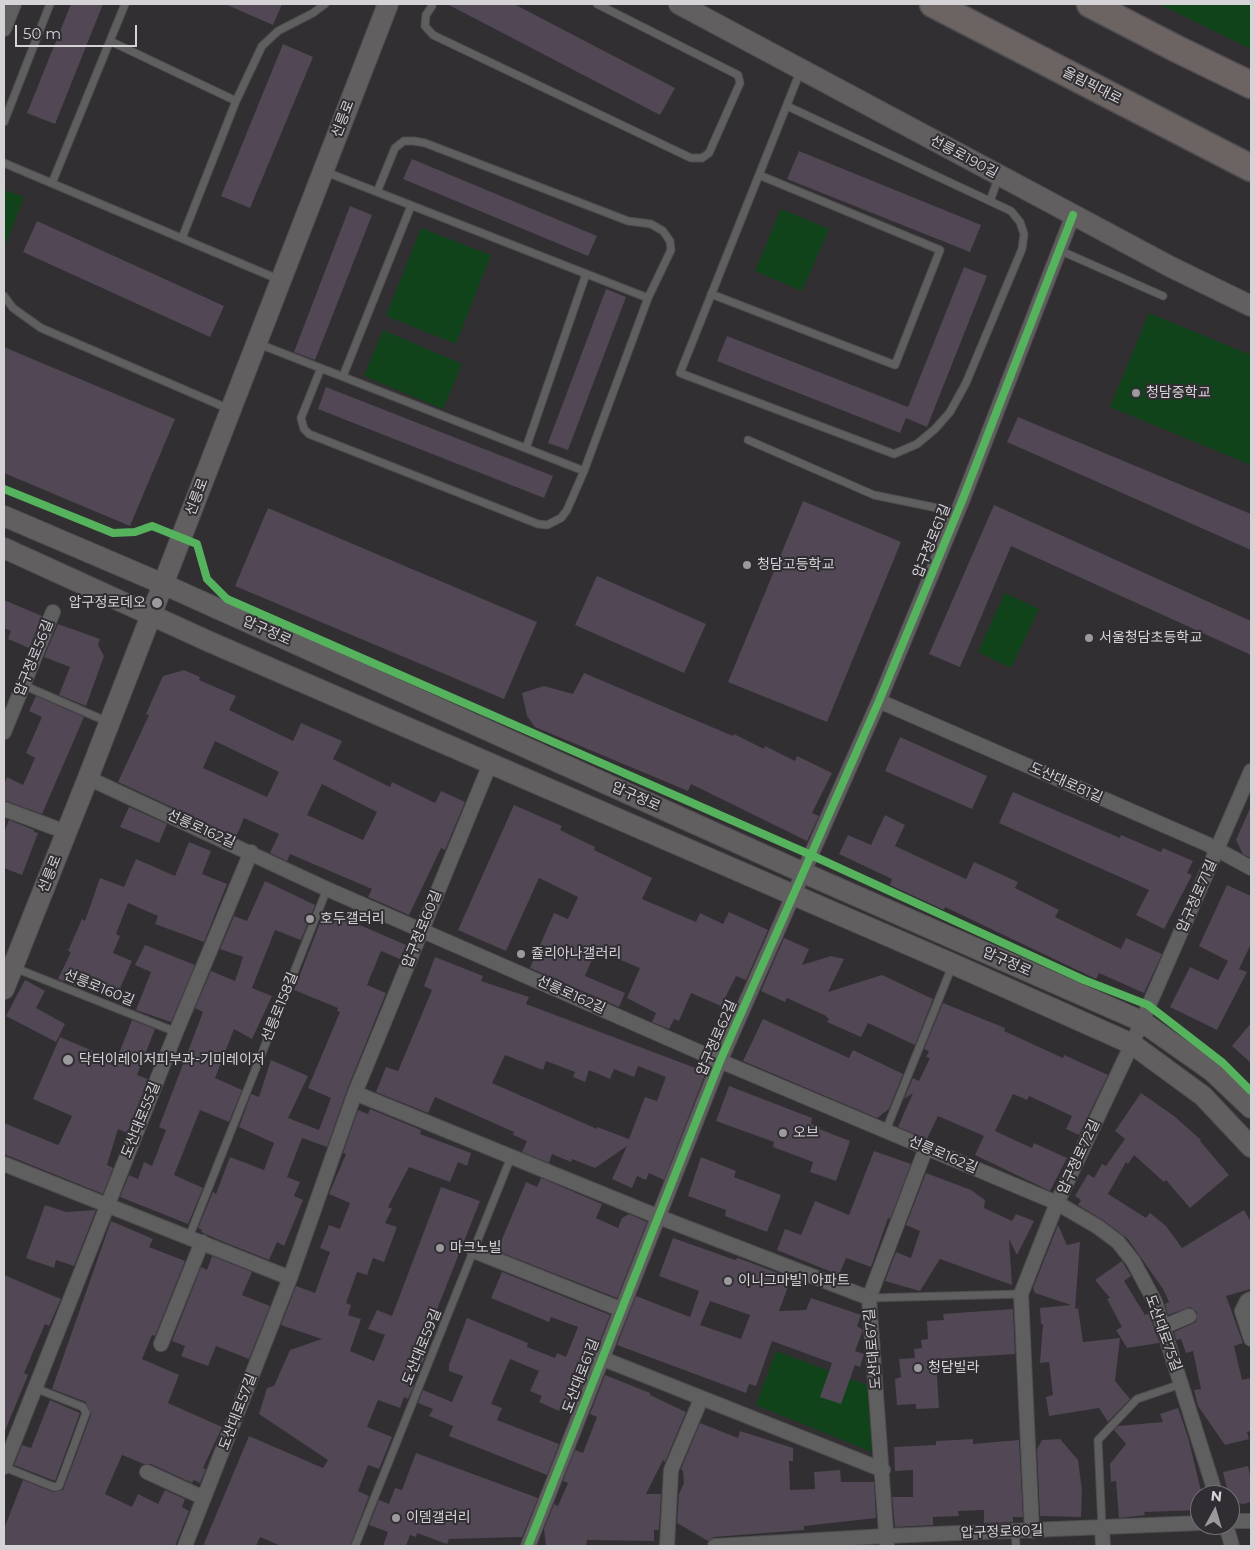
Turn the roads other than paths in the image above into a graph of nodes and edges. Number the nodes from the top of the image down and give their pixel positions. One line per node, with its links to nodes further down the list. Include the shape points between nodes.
1 (14, 4): 11 (street)
2 (50, 4): 17 (lane)
3 (125, 4): 12 (lane)
4 (325, 4): 15 (lane, via 278,32 262,46)
5 (388, 4): 20 (main road, 선릉로)
6 (597, 4): 10 (lane, via 738,75 740,83 709,153 702,158 691,158 432,35 424,26)
7 (679, 4): 13 (main road, 선릉로190길)
8 (933, 4): 19 (highway, 올림픽대로)
9 (1090, 4): 14 (highway)
10 (432, 6)
11 (4, 29)
12 (110, 41): 15 (lane); 23 (lane)
13 (801, 69): 16 (lane); 22 (main road, 선릉로190길)
14 (1251, 85)
15 (236, 101): 28 (lane)
16 (786, 106): 21 (lane); 25 (lane)
17 (4, 122)
18 (4, 163): 23 (lane)
19 (1251, 168)
20 (323, 170): 24 (lane); 31 (main road, 선릉로)
21 (759, 175): 32 (lane); 32 (lane, via 940,250 895,365)
22 (999, 176): 25 (lane); 27 (main road, 선릉로190길)
23 (52, 183): 28 (lane)
24 (377, 192): 26 (lane); 35 (lane, via 395,148 404,142 414,141 628,221 651,224 664,231 670,241 670,250)
25 (990, 201): 32 (lane, via 1011,211 1020,222 1024,234 1022,249 966,383 950,412 917,444 894,454 680,373)
26 (411, 206): 30 (lane); 39 (lane)
27 (1073, 215): 29 (street, 압구정로61길); 36 (main road, 선릉로190길)
28 (182, 238): 31 (lane)
29 (1059, 250): 34 (lane); 44 (street, 압구정로61길)
30 (586, 274): 35 (lane); 42 (lane)
31 (281, 280): 37 (main road, 선릉로)
32 (712, 294)
33 (4, 296): 40 (lane, via 13,308 41,328)
34 (1163, 296)
35 (648, 298): 43 (lane)
36 (1251, 306)
37 (256, 343): 38 (lane); 40 (main road, 선릉로)
38 (321, 368): 39 (lane); 43 (lane, via 302,418 304,429 309,434 538,524 547,525 567,510)
39 (343, 376): 42 (lane)
40 (231, 409): 47 (main road, 선릉로)
41 (748, 440): 44 (lane, via 874,495)
42 (526, 448): 43 (lane)
43 (584, 470)
44 (957, 512): 51 (street, 압구정로61길)
45 (4, 516): 47 (main road, 압구정로)
46 (4, 548): 49 (main road, 압구정로)
47 (163, 584): 49 (main road, 선릉로); 62 (main road, 압구정로)
48 (53, 612): 50 (street, 압구정로56길)
49 (152, 614): 52 (main road, 선릉로); 54 (main road, 압구정로)
50 (22, 685): 52 (lane); 53 (street, 압구정로56길)
51 (880, 702): 60 (street, 도산대로81길, via 1206,844); 62 (street, 압구정로61길)
52 (108, 722): 56 (main road, 선릉로)
53 (4, 732)
54 (490, 764): 64 (main road, 압구정로); 65 (street, 압구정로60길)
55 (1251, 771): 60 (street, 압구정로71길)
56 (88, 778): 58 (main road, 선릉로); 59 (street, 선릉로162길)
57 (4, 809): 58 (street)
58 (66, 832): 67 (main road, 선릉로)
59 (251, 852): 63 (street, 선릉로162길); 70 (street, 도산대로55길)
60 (1217, 852): 61 (street, 도산대로81길); 69 (street, 압구정로71길)
61 (1251, 868)
62 (804, 873): 64 (street, 압구정로62길); 69 (main road, 압구정로)
63 (327, 889): 65 (street, 선릉로162길); 83 (lane, 선릉로158길)
64 (793, 896): 66 (main road, 압구정로); 72 (street, 압구정로62길)
65 (422, 930): 72 (street, 선릉로162길); 73 (street, 압구정로60길)
66 (953, 964): 71 (main road, 압구정로); 75 (lane)
67 (12, 967): 68 (main road, 선릉로); 70 (lane, 선릉로160길)
68 (4, 989)
69 (1141, 1021): 71 (street, 압구정로72길); 74 (main road, 압구정로, via 1212,1071)
70 (176, 1032): 81 (street, 도산대로55길)
71 (1132, 1044): 76 (main road, 압구정로, via 1203,1096); 80 (street, 압구정로72길)
72 (720, 1061): 75 (street, 선릉로162길); 82 (street, 압구정로62길)
73 (355, 1093): 78 (street); 86 (street, 압구정로60길)
74 (1251, 1108)
75 (886, 1130): 77 (street, 선릉로162길)
76 (1251, 1147)
77 (926, 1148): 80 (street, 선릉로162길); 88 (street, 도산대로67길)
78 (511, 1157): 82 (street); 85 (lane, 도산대로59길)
79 (4, 1164): 81 (street)
80 (1057, 1203): 87 (street, 압구정로72길); 92 (street, 도산대로75길, via 1118,1242 1133,1261 1155,1302)
81 (108, 1204): 83 (street); 97 (street, 도산대로55길)
82 (659, 1217): 88 (street); 90 (street, 도산대로61길)
83 (189, 1237): 84 (street)
84 (202, 1242): 86 (street); 94 (street)
85 (474, 1251): 90 (street); 110 (lane, 도산대로59길)
86 (290, 1278): 103 (street, 도산대로57길)
87 (1021, 1294): 88 (lane); 107 (street, 압구정로72길)
88 (869, 1298): 100 (street, 도산대로67길)
89 (1251, 1299): 93 (street, via 1246,1301 1242,1311)
90 (620, 1309): 95 (street, 도산대로61길)
91 (1189, 1316): 92 (street)
92 (1163, 1327): 96 (street, 도산대로75길)
93 (1251, 1339)
94 (161, 1344)
95 (601, 1358): 98 (street); 111 (street, 도산대로61길)
96 (1181, 1384): 102 (street, 도산대로75길); 105 (lane, 도산대로75길, via 1137,1399 1098,1440)
97 (35, 1388): 99 (street, 도산대로55길); 99 (lane, 도산대로55길, via 82,1406 86,1414 59,1486 54,1487)
98 (701, 1398): 100 (street); 112 (street, via 671,1470)
99 (4, 1467)
100 (883, 1470): 108 (street, 도산대로67길)
101 (147, 1472): 103 (street)
102 (1213, 1485)
103 (204, 1498): 109 (street, 도산대로57길)
104 (1190, 1524): 105 (street, 압구정로80길)
105 (1102, 1528): 107 (street, 압구정로80길); 115 (street)
106 (1016, 1531): 107 (street, 압구정로80길); 108 (street, 압구정로80길); 114 (lane)
107 (1032, 1531)
108 (887, 1541): 113 (street, 압구정로80길)
109 (185, 1546)
110 (355, 1546)
111 (528, 1546)
112 (667, 1546)
113 (715, 1546)
114 (1016, 1546)
115 (1103, 1546)

